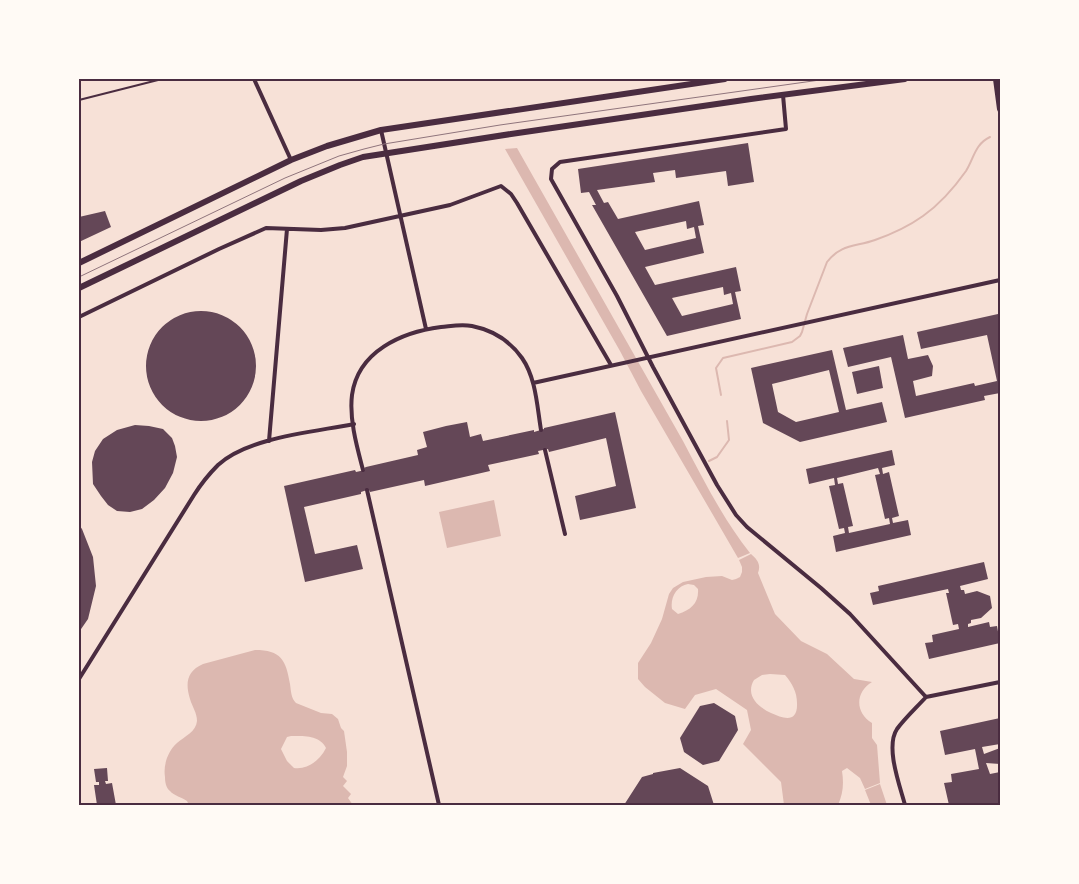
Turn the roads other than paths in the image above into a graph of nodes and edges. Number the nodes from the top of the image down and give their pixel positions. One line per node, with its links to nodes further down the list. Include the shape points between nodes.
1 (162, 79): 8 (lane)
2 (254, 79): 12 (street)
3 (725, 79): 6 (main road)
4 (905, 79): 7 (main road)
5 (996, 79): 9 (main road)
6 (712, 80): 10 (main road)
7 (783, 95): 11 (main road); 20 (street, via 786,130 560,162 552,169 551,179)
8 (79, 100)
9 (1000, 109)
10 (380, 130): 11 (street); 12 (main road)
11 (386, 153): 13 (street); 17 (main road, via 364,157 301,181)
12 (291, 160): 15 (main road)
13 (401, 216): 14 (street, via 345,228); 19 (street); 21 (street, via 450,205 501,186 517,203)
14 (287, 229): 18 (street, via 266,228 255,232); 25 (street)
15 (79, 264)
16 (1000, 280): 20 (street)
17 (79, 288)
18 (79, 317)
19 (426, 329): 22 (street, via 462,325 490,332 521,356); 23 (street, via 393,340 368,361 357,379 352,396)
20 (648, 357): 21 (street); 32 (street, via 717,485 741,521 850,614)
21 (611, 365): 22 (street)
22 (533, 383): 24 (street)
23 (354, 424): 25 (street); 27 (street)
24 (541, 430)
25 (269, 441): 30 (street, via 237,452 219,464 202,483)
26 (545, 450): 29 (street)
27 (363, 470)
28 (367, 490): 33 (street)
29 (566, 534)
30 (79, 679)
31 (1000, 682): 32 (street)
32 (926, 697): 34 (street, via 897,729 892,747)
33 (439, 805)
34 (905, 805)

